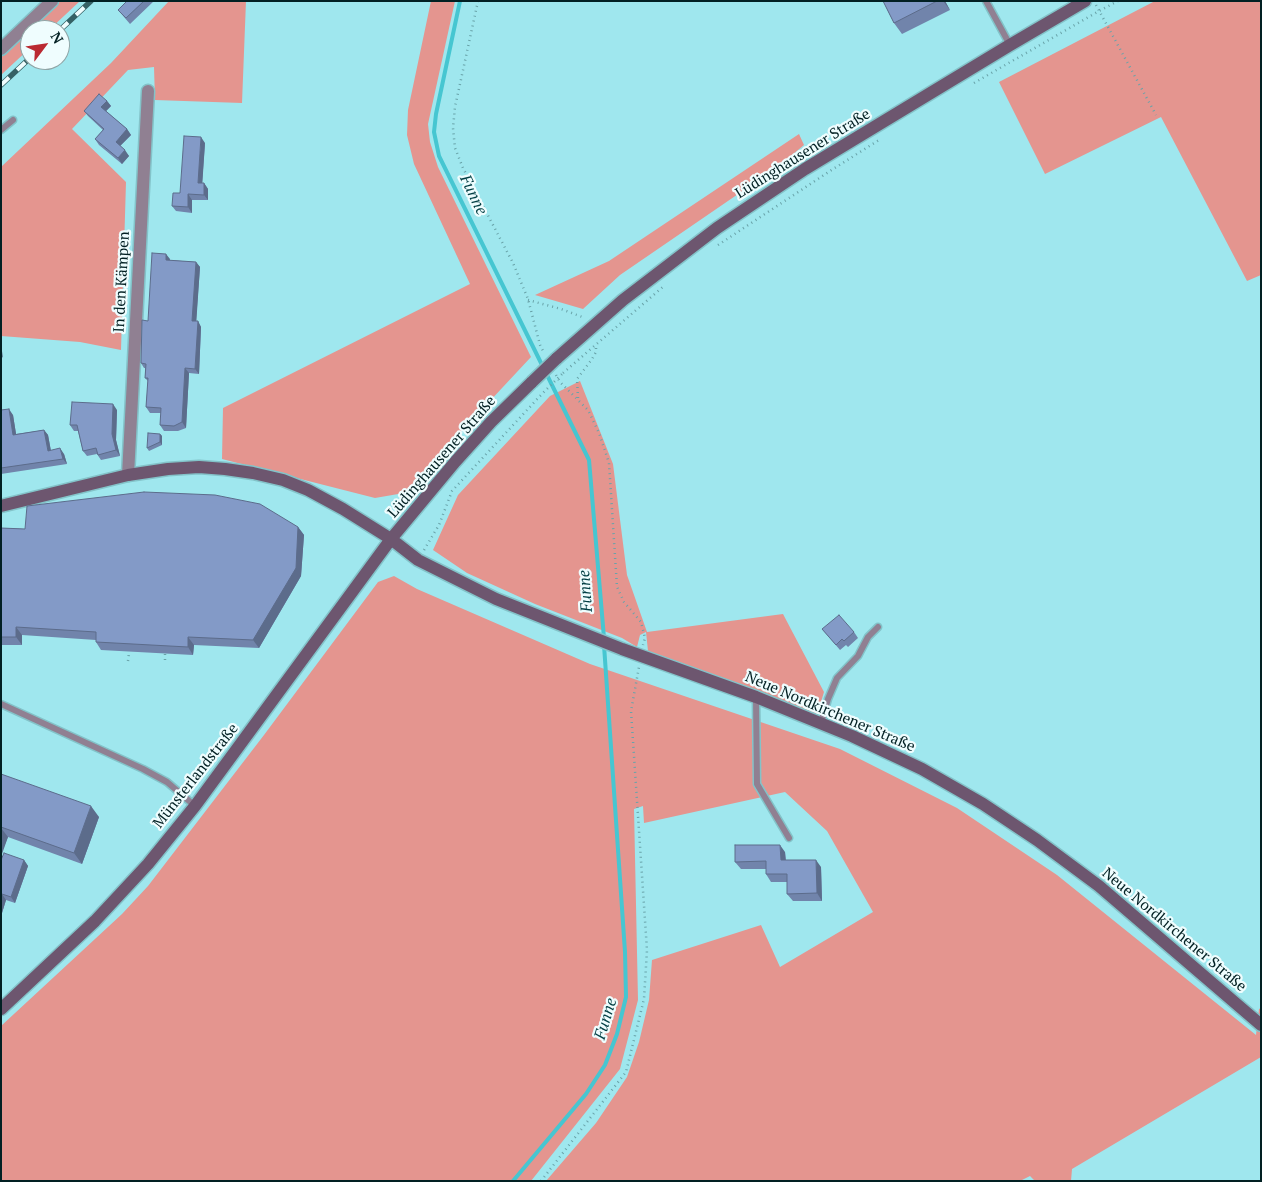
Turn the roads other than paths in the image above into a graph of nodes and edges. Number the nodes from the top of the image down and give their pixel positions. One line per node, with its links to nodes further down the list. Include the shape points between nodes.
1 (52, 1): 5 (street)
2 (986, 1): 4 (lane)
3 (1085, 1): 4 (main road, Lüdinghausener Straße)
4 (1010, 44): 11 (main road, Lüdinghausener Straße, bridge, via 805,169 718,228 623,300 552,362 491,422)
5 (1, 49)
6 (148, 91): 9 (street, In den Kämpen)
7 (13, 120): 8 (lane)
8 (1, 130)
9 (128, 475): 10 (main road, Lüdinghausener Straße); 11 (main road, Lüdinghausener Straße, via 199,467 283,480 323,498)
10 (1, 506)
11 (392, 539): 13 (main road, Neue Nordkirchener Straße, via 418,560 496,599 589,637); 16 (main road, Münsterlandstraße)
12 (878, 627): 15 (lane, via 838,678)
13 (756, 697): 15 (main road, Neue Nordkirchener Straße); 17 (lane, via 757,784)
14 (1, 704): 16 (lane, via 143,769 167,782)
15 (820, 723): 19 (main road, Neue Nordkirchener Straße, via 922,769 1037,840 1099,886)
16 (195, 806): 18 (main road, Münsterlandstraße, via 115,901)
17 (790, 838)
18 (1, 1009)
19 (1261, 1025)

